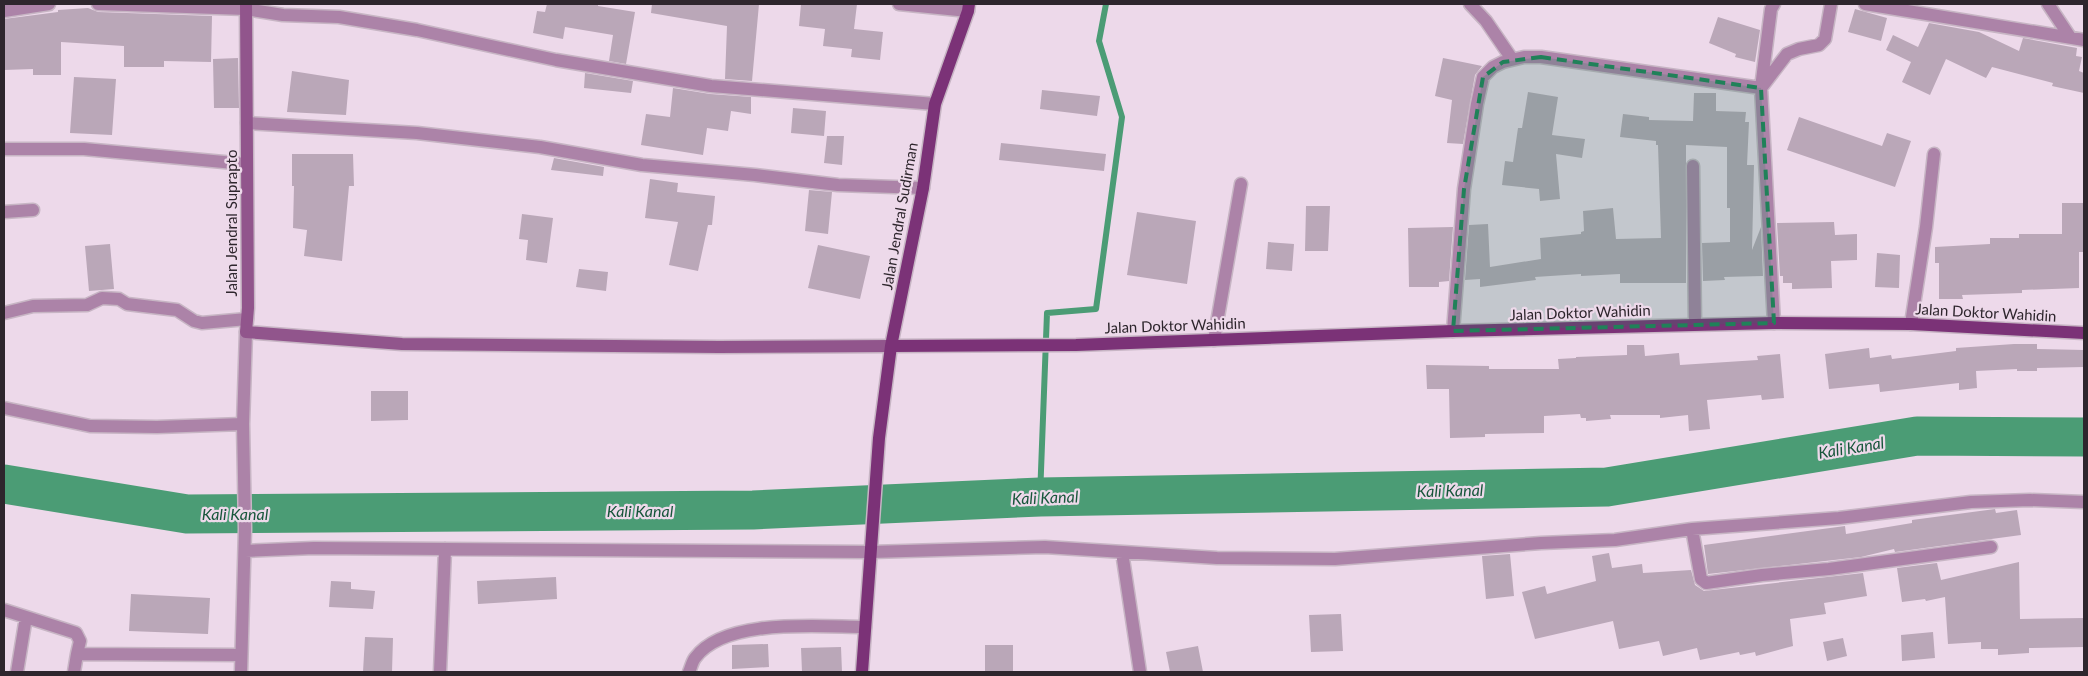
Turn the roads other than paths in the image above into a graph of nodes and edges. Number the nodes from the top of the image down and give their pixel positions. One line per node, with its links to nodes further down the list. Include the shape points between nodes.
1 (48, 4): 11 (street)
2 (98, 4): 9 (street)
3 (899, 4): 10 (street)
4 (1470, 4): 14 (street)
5 (1774, 4): 15 (street)
6 (1831, 4): 15 (street, via 1823,41 1787,54)
7 (1864, 4): 12 (street)
8 (2048, 4): 12 (street)
9 (246, 6): 16 (street, via 284,14 339,17 417,30 556,60 711,86); 17 (main road, Jalan Jendral Suprapto)
10 (969, 8): 16 (main road, Jalan Jendral Sudirman)
11 (4, 11)
12 (2070, 38): 13 (street)
13 (2084, 40)
14 (1512, 59): 15 (street, via 1540,57); 31 (street, via 1493,67 1483,77 1477,104 1464,189)
15 (1761, 88): 28 (street)
16 (935, 104): 23 (main road, Jalan Jendral Sudirman)
17 (247, 123): 20 (main road, Jalan Jendral Suprapto); 23 (street, via 416,133 540,146 642,165 838,185)
18 (4, 149): 20 (street, via 84,149)
19 (1934, 154): 30 (street)
20 (245, 164): 27 (main road, Jalan Jendral Suprapto)
21 (1694, 166): 29 (street)
22 (1242, 184): 34 (street)
23 (923, 188): 35 (main road, Jalan Jendral Sudirman)
24 (33, 210): 25 (street)
25 (4, 212)
26 (4, 313): 27 (street, via 33,306 87,305 102,298 177,310 194,322)
27 (247, 319): 32 (main road, Jalan Jendral Suprapto)
28 (1774, 322): 29 (main road, Jalan Doktor Wahidin); 30 (main road, Jalan Doktor Wahidin)
29 (1695, 324): 31 (main road, Jalan Doktor Wahidin)
30 (1911, 324): 33 (main road, Jalan Doktor Wahidin)
31 (1453, 331): 34 (main road, Jalan Doktor Wahidin)
32 (246, 332): 35 (main road, via 412,345); 37 (street, Jalan Jendral Suprapto)
33 (2084, 333)
34 (1214, 340): 35 (main road, Jalan Doktor Wahidin)
35 (891, 346): 43 (main road, Jalan Jendral Sudirman, via 879,438)
36 (4, 408): 37 (street, via 90,426)
37 (243, 424): 42 (street, Jalan Jendral Suprapto)
38 (2084, 502): 39 (street, via 1971,502 1839,518)
39 (1692, 529): 40 (street, via 1701,578 1706,583); 44 (street, via 1614,540 1335,559 1217,558)
40 (1991, 547)
41 (445, 549): 42 (street); 43 (street); 53 (street)
42 (245, 551): 49 (street, Jalan Jendral Suprapto)
43 (872, 552): 44 (street, via 997,547); 47 (main road, Jalan Jendral Sudirman)
44 (1122, 552): 56 (street)
45 (4, 610): 46 (street)
46 (26, 617): 48 (street, via 76,633 80,641); 50 (street)
47 (865, 627): 54 (street, via 768,627 728,634 711,643 695,658); 55 (main road, Jalan Jendral Sudirman)
48 (77, 654): 49 (street); 51 (street)
49 (241, 655): 52 (street, Jalan Jendral Suprapto)
50 (16, 672)
51 (74, 672)
52 (240, 672)
53 (440, 672)
54 (689, 672)
55 (862, 672)
56 (1140, 672)

